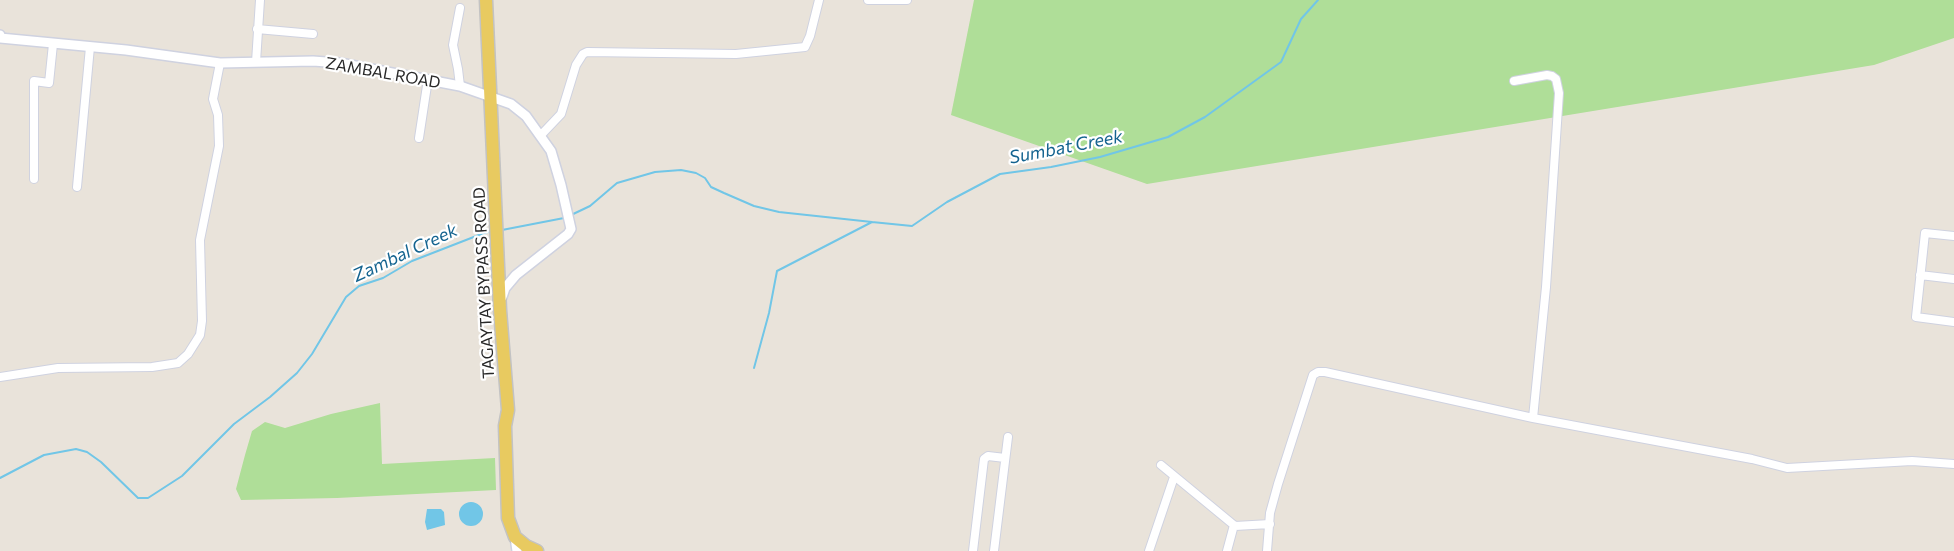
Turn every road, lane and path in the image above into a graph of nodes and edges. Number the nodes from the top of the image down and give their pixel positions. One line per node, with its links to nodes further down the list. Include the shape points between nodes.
1 (260, 0): 7 (street)
2 (486, 0): 18 (main road, TAGAYTAY BYPASS ROAD)
3 (819, 0): 19 (street, via 805,47 736,54 587,52 574,72 561,114)
4 (868, 0): 5 (street)
5 (907, 0)
6 (460, 9): 17 (street, via 453,45)
7 (257, 29): 8 (street); 13 (street)
8 (313, 34)
9 (0, 36): 10 (street); 11 (street, ZAMBAL ROAD)
10 (0, 44)
11 (53, 44): 12 (street, ZAMBAL ROAD); 21 (street, via 49,83 34,81)
12 (90, 47): 14 (street, ZAMBAL ROAD); 22 (street)
13 (256, 62): 14 (street, ZAMBAL ROAD); 15 (street, ZAMBAL ROAD, via 340,63)
14 (220, 63): 28 (street, via 213,99 219,146 200,240 202,321 200,335 188,354 178,363 152,367 58,368)
15 (428, 79): 17 (street, ZAMBAL ROAD); 20 (street)
16 (1514, 81): 29 (street, via 1552,76 1559,93)
17 (460, 86): 18 (street, ZAMBAL ROAD)
18 (489, 96): 19 (street, ZAMBAL ROAD, via 519,109); 26 (main road, TAGAYTAY BYPASS ROAD)
19 (541, 135): 26 (street, ZAMBAL ROAD, via 553,158 572,228 508,283)
20 (419, 138)
21 (34, 179)
22 (77, 187)
23 (1954, 236): 24 (street, via 1925,233)
24 (1920, 275): 25 (street); 27 (street, via 1916,317)
25 (1954, 279)
26 (500, 310): 37 (main road, TAGAYTAY BYPASS ROAD, via 508,410 508,518)
27 (1954, 322)
28 (0, 377)
29 (1533, 418): 32 (street, via 1787,468 1912,461); 35 (street, via 1318,372 1313,375 1301,411)
30 (1008, 437): 31 (street)
31 (1005, 458): 40 (street, via 984,459); 41 (street)
32 (1954, 464)
33 (1161, 465): 34 (street)
34 (1174, 477): 36 (street); 42 (street)
35 (1269, 524): 36 (street); 44 (street)
36 (1234, 525): 43 (street)
37 (515, 537): 38 (street); 39 (main road)
38 (517, 551)
39 (537, 551)
40 (973, 551)
41 (994, 551)
42 (1149, 551)
43 (1227, 551)
44 (1267, 551)

